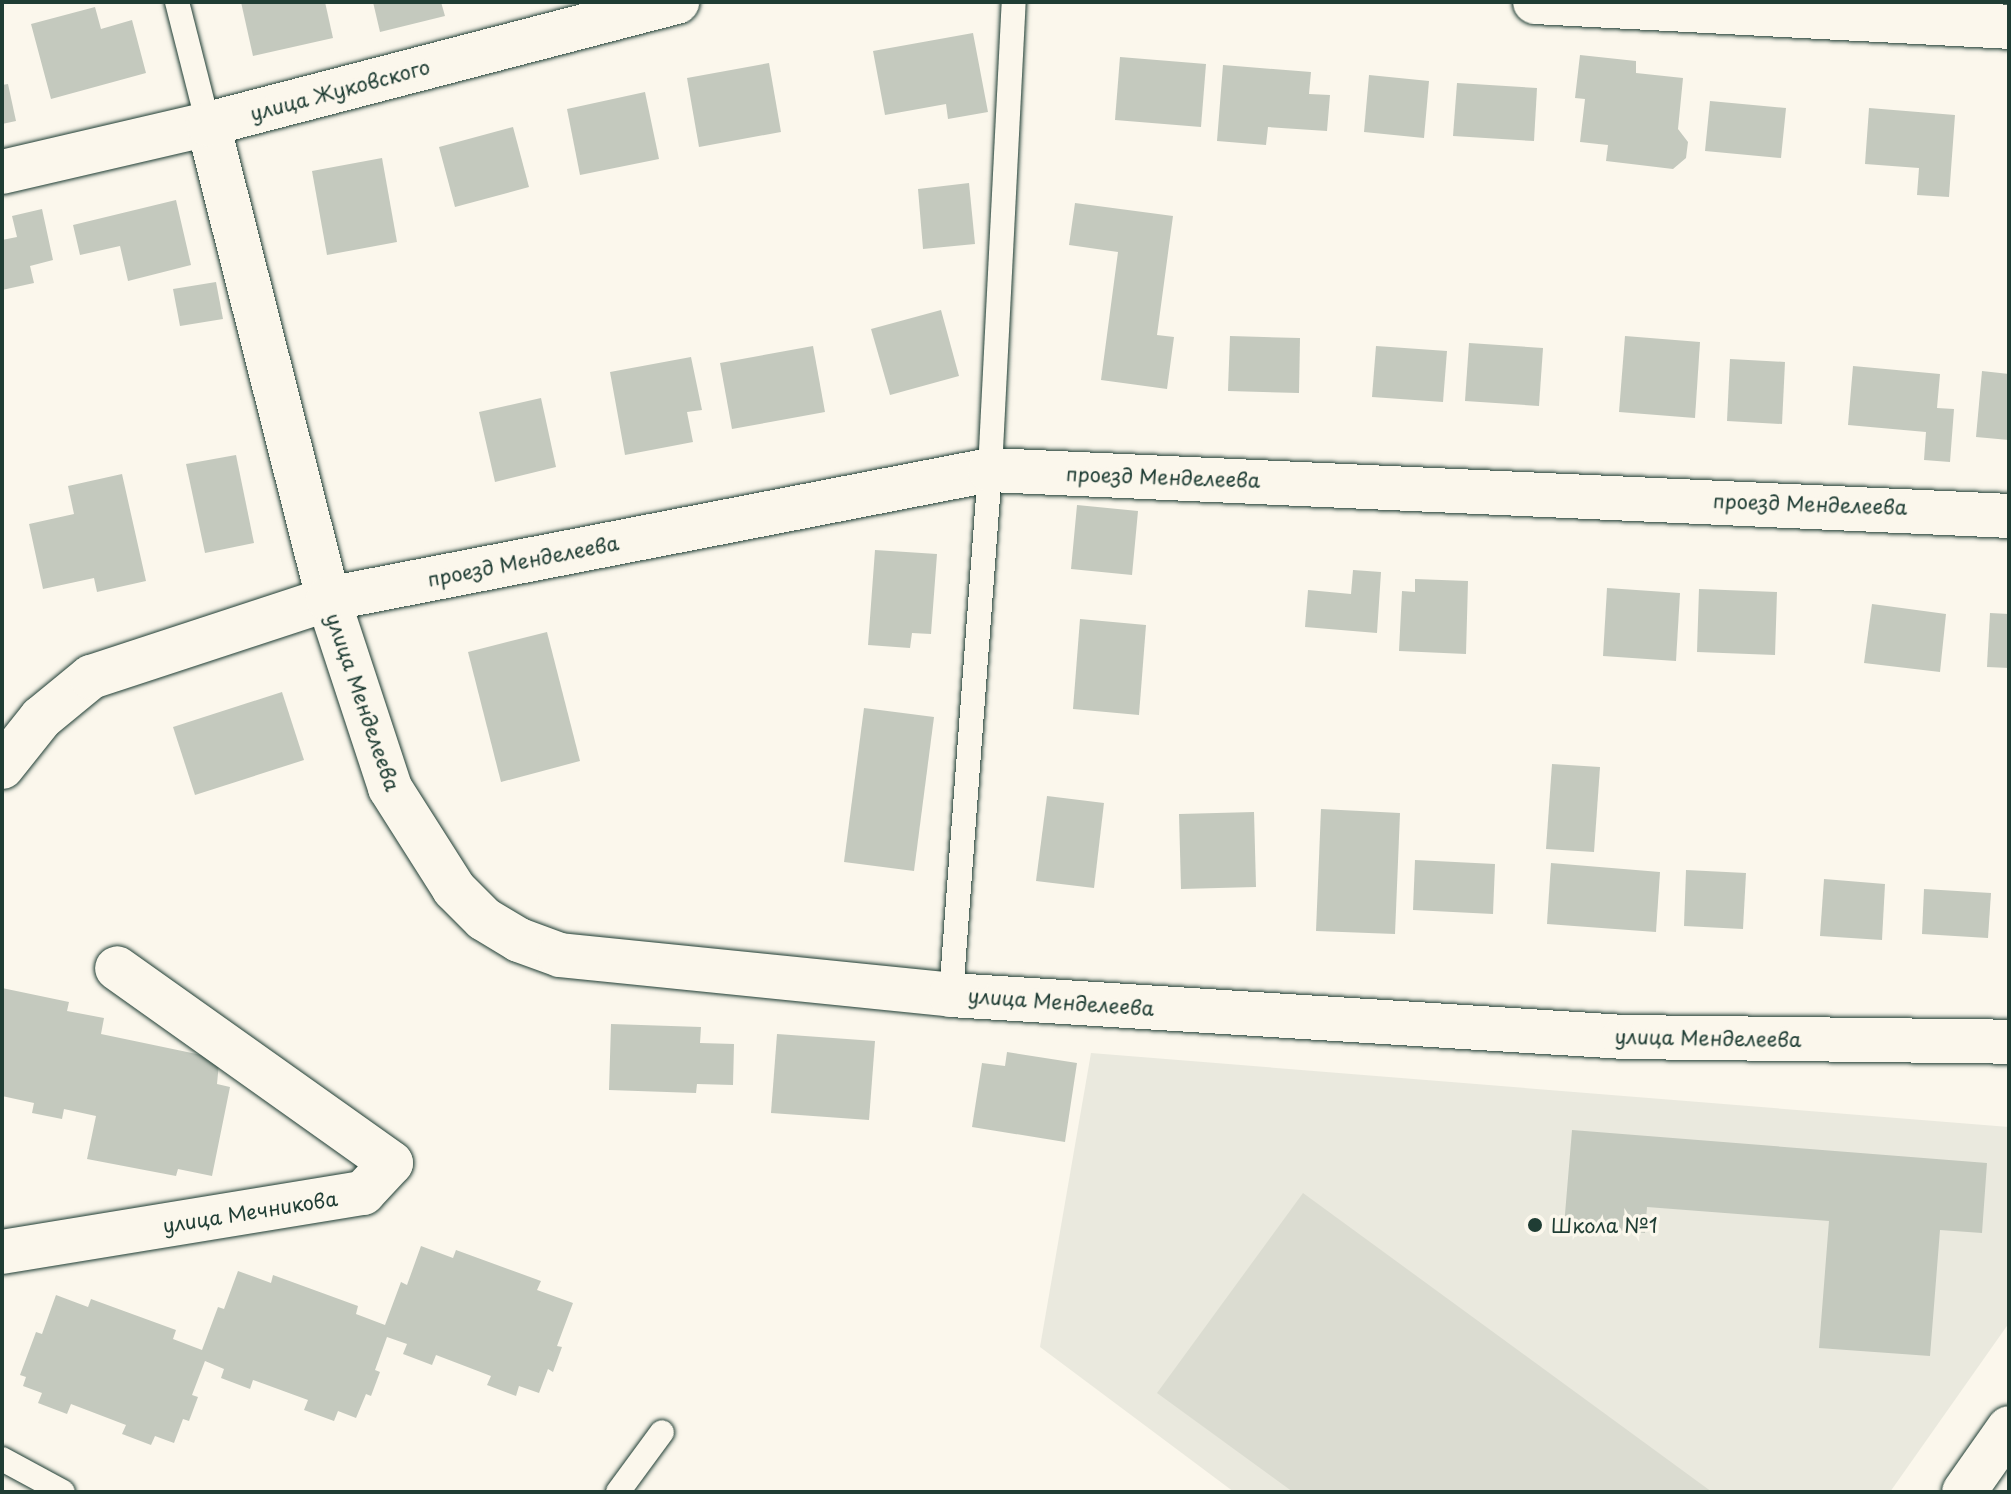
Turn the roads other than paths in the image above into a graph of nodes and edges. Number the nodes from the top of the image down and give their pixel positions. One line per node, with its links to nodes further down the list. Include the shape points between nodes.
1 (177, 2): 6 (lane)
2 (677, 2): 6 (street, улица Жуковского)
3 (1014, 2): 8 (lane)
4 (1535, 2): 5 (street)
5 (2009, 27)
6 (208, 124): 7 (street, улица Жуковского); 10 (street, улица Менделеева)
7 (2, 172)
8 (990, 470): 9 (street, проезд Менделеева); 10 (street, проезд Менделеева); 13 (lane)
9 (2009, 516)
10 (328, 599): 11 (street, via 91,677 41,718); 13 (street, улица Менделеева, via 390,788 454,889 484,919 560,955)
11 (2, 767)
12 (117, 968): 15 (street, улица Мечникова, via 391,1163 363,1193)
13 (951, 995): 14 (street, улица Менделеева, via 1624,1037)
14 (2009, 1042)
15 (2, 1252)
16 (2009, 1428): 21 (street)
17 (662, 1432): 20 (lane)
18 (2, 1459): 19 (lane)
19 (63, 1492)
20 (618, 1492)
21 (1964, 1492)

